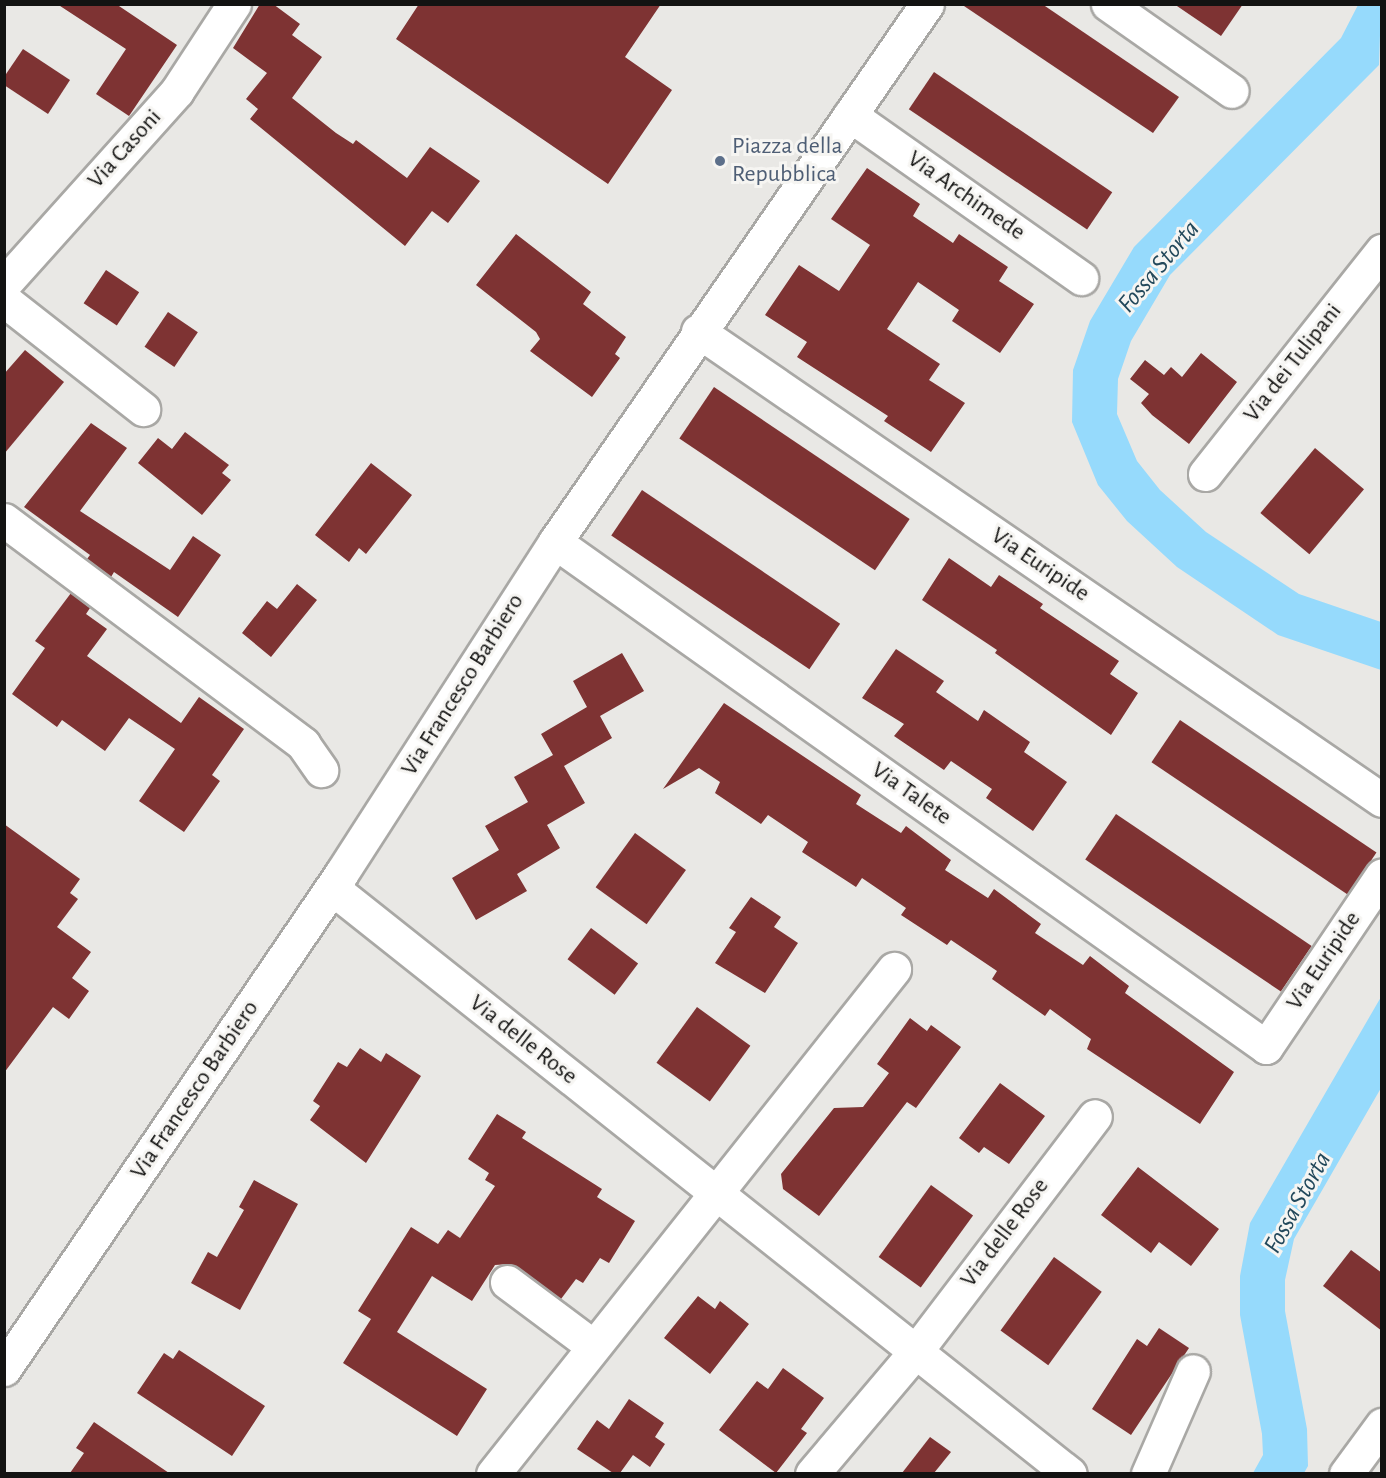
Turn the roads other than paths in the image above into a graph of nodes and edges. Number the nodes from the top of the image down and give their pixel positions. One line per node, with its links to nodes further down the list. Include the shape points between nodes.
1 (234, 4): 8 (street, Via Casoni, via 177,91)
2 (927, 4): 5 (street, Via Francesco Barbiero)
3 (1108, 4): 4 (street)
4 (1232, 91)
5 (850, 115): 7 (street, Via Archimede); 10 (street, Via Francesco Barbiero)
6 (1382, 251): 12 (street, Via dei Tulipani)
7 (1081, 278)
8 (4, 284)
9 (4, 300): 11 (street)
10 (698, 331): 14 (street, Via Francesco Barbiero); 16 (street, Via Euripide)
11 (143, 409)
12 (1205, 474)
13 (4, 520): 15 (street, via 303,744)
14 (555, 542): 18 (street, Via Francesco Barbiero); 20 (street, Via Talete)
15 (321, 770)
16 (1382, 800)
17 (1382, 875): 20 (street, Via Euripide)
18 (332, 888): 22 (street, Via delle Rose); 26 (street, Via Francesco Barbiero)
19 (894, 969): 22 (street)
20 (1266, 1047)
21 (1095, 1116): 25 (street, Via delle Rose)
22 (715, 1192): 24 (street); 25 (street, Via delle Rose)
23 (507, 1282): 24 (street)
24 (593, 1346): 29 (street)
25 (916, 1351): 30 (street, Via delle Rose); 31 (street, Via delle Rose)
26 (4, 1369)
27 (1193, 1371): 32 (street)
28 (1382, 1425): 33 (street)
29 (493, 1473)
30 (812, 1473)
31 (1070, 1473)
32 (1148, 1473)
33 (1346, 1473)

